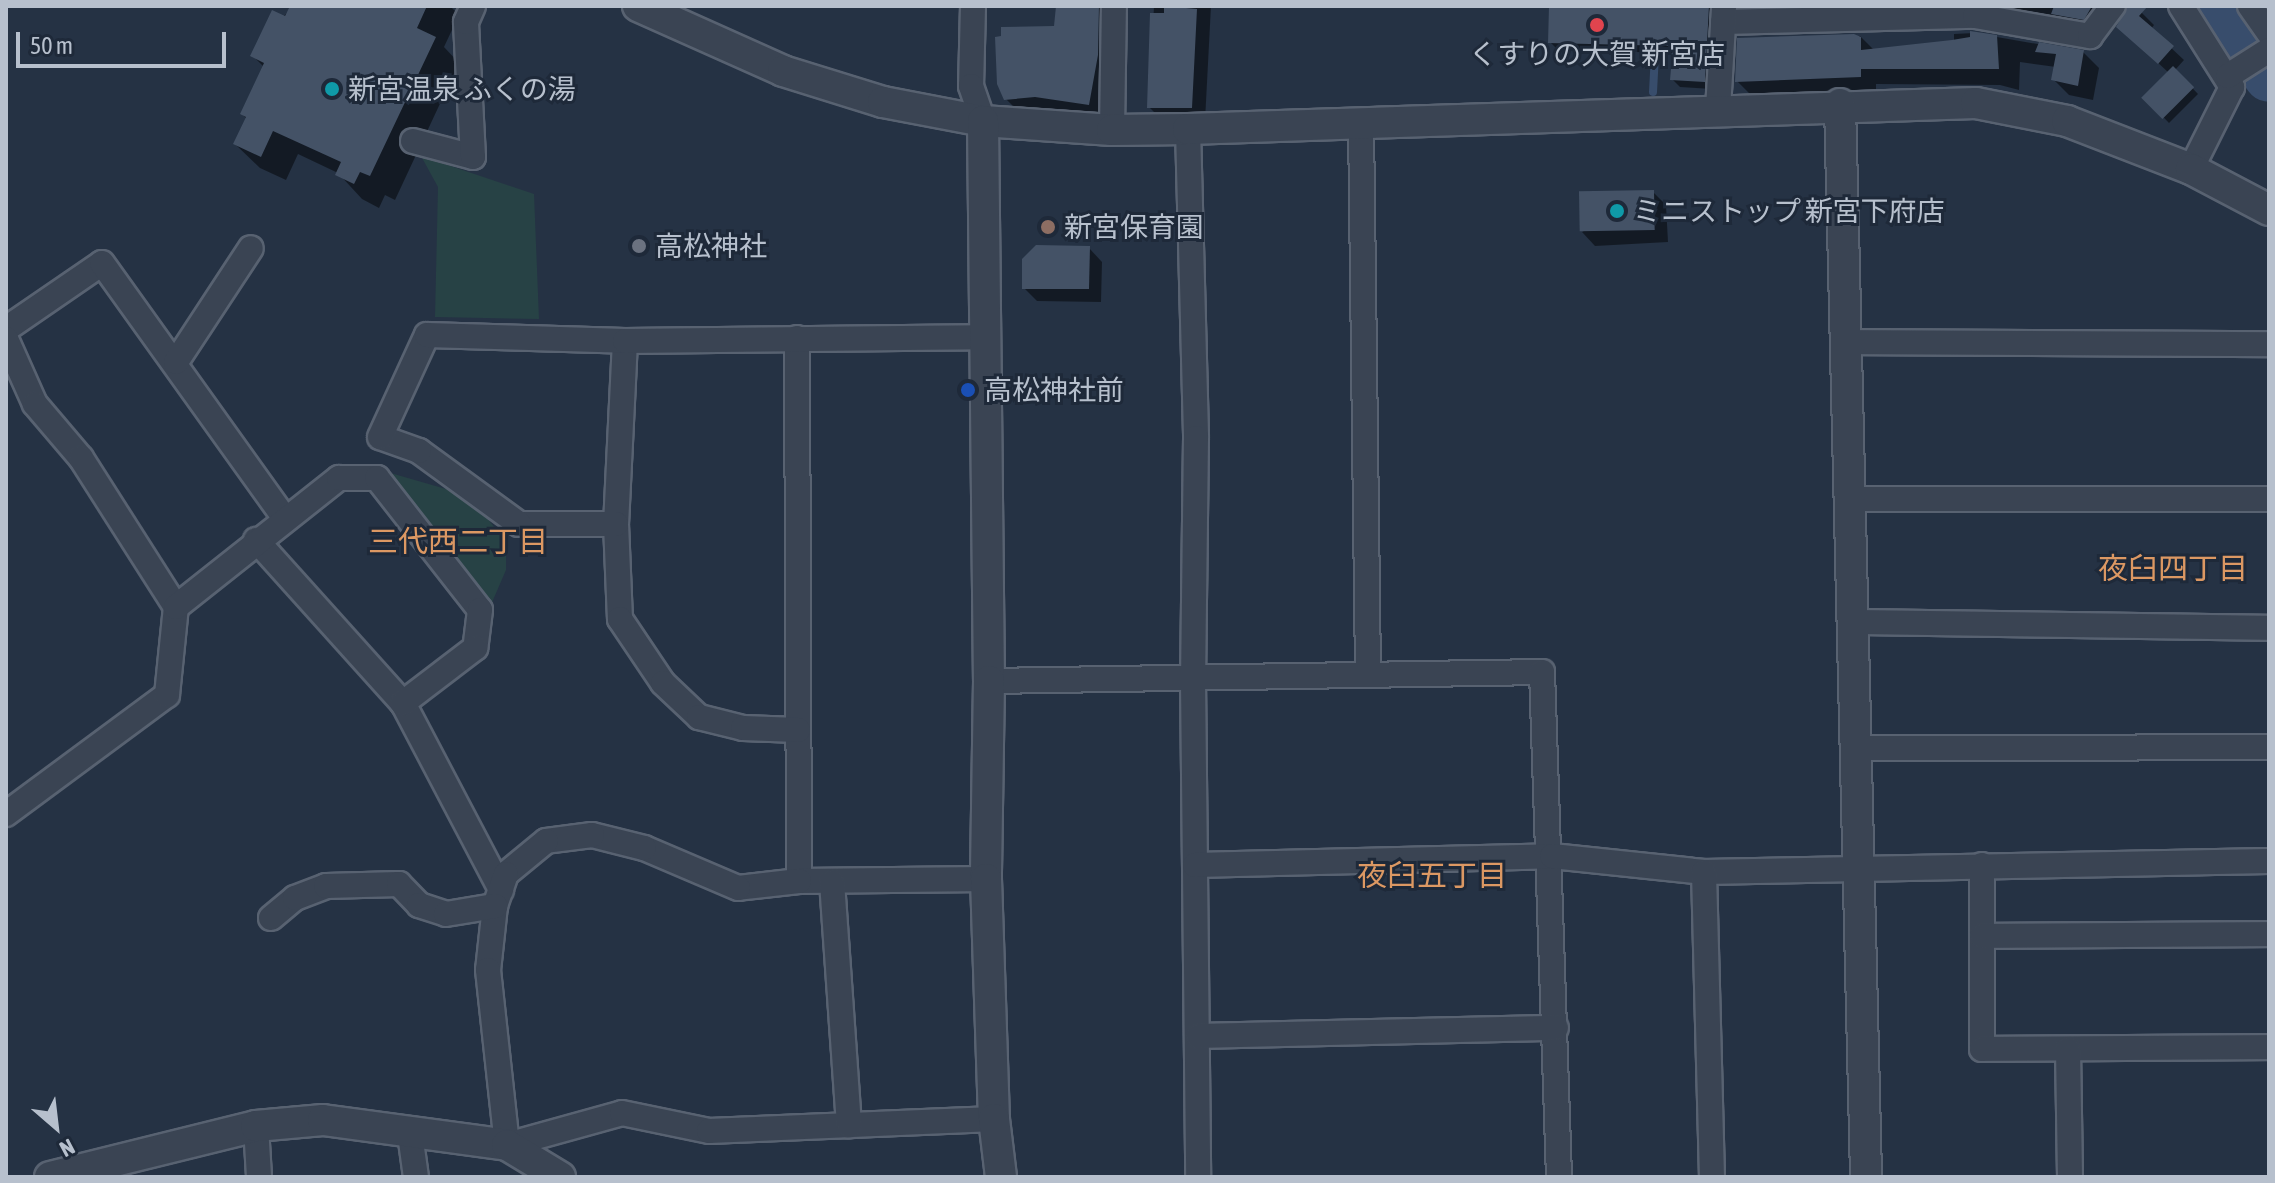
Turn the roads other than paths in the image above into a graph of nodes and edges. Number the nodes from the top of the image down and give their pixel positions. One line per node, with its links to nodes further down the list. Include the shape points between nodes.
1 (473, 6): 19 (street, via 466,22 473,157)
2 (638, 6): 15 (street, via 783,71 883,102)
3 (973, 6): 15 (street, via 971,86)
4 (1114, 6): 18 (street)
5 (2113, 6): 8 (street, via 2090,36 1975,16)
6 (2181, 6): 12 (street)
7 (2250, 6): 10 (street)
8 (1872, 12): 9 (street)
9 (1724, 14): 14 (street)
10 (2269, 33)
11 (2269, 50): 12 (street)
12 (2234, 73): 20 (street, via 2229,99)
13 (1840, 104): 14 (street); 20 (street, via 1976,103 2067,121); 28 (street)
14 (1718, 109): 16 (street)
15 (983, 121): 18 (street); 24 (street)
16 (1361, 123): 17 (street); 39 (street)
17 (1188, 129): 18 (street); 40 (street, via 1196,438)
18 (1112, 130)
19 (413, 141)
20 (2191, 169): 21 (street)
21 (2269, 210)
22 (251, 248): 30 (street)
23 (6, 329): 30 (street, via 102,263)
24 (985, 337): 25 (street); 41 (street)
25 (797, 338): 27 (street); 43 (street)
26 (6, 339): 36 (street, via 35,404 81,458)
27 (625, 341): 34 (street); 34 (street, via 427,335 380,437 419,451 519,524)
28 (1844, 342): 29 (street); 31 (street)
29 (2269, 344)
30 (176, 362): 33 (street)
31 (1849, 499): 32 (street); 37 (street)
32 (2269, 499)
33 (285, 519): 35 (street); 42 (street, via 339,478 377,478 480,610 475,648)
34 (616, 524): 43 (street, via 620,619 663,683 699,717 743,728)
35 (256, 540): 36 (street); 42 (street)
36 (176, 607): 46 (street, via 167,695)
37 (1853, 622): 38 (street); 45 (street)
38 (2269, 628)
39 (1368, 673): 40 (street); 47 (street, via 1542,672)
40 (1193, 679): 41 (street); 49 (street)
41 (989, 681): 53 (street)
42 (403, 703): 56 (street)
43 (798, 730): 54 (street)
44 (2269, 747): 45 (street)
45 (1857, 748): 51 (street)
46 (6, 814)
47 (1552, 856): 49 (street); 52 (street); 60 (street)
48 (2269, 861): 50 (street)
49 (1195, 865): 61 (street)
50 (1982, 865): 51 (street); 59 (street)
51 (1860, 867): 52 (street); 77 (street)
52 (1704, 872): 76 (street)
53 (986, 879): 55 (street); 64 (street)
54 (799, 881): 55 (street); 56 (street, via 738,888 644,848 592,835 546,841 506,874)
55 (832, 882): 65 (street)
56 (498, 898): 57 (street, via 446,914 419,905 399,884 326,886 295,898); 68 (street, via 488,970)
57 (271, 918)
58 (2269, 934): 59 (street)
59 (1982, 936): 63 (street, via 1982,1049)
60 (1556, 1028): 61 (street); 75 (street)
61 (1198, 1036): 74 (street)
62 (2269, 1047): 63 (street)
63 (2068, 1049): 78 (street)
64 (994, 1119): 65 (street); 73 (street)
65 (849, 1125): 68 (street, via 709,1131 622,1113)
66 (256, 1126): 67 (street, via 323,1120); 69 (street); 70 (street)
67 (410, 1134): 68 (street); 71 (street)
68 (507, 1145): 72 (street)
69 (50, 1177)
70 (259, 1177)
71 (416, 1177)
72 (560, 1177)
73 (1001, 1177)
74 (1198, 1177)
75 (1559, 1177)
76 (1712, 1177)
77 (1866, 1177)
78 (2070, 1177)

